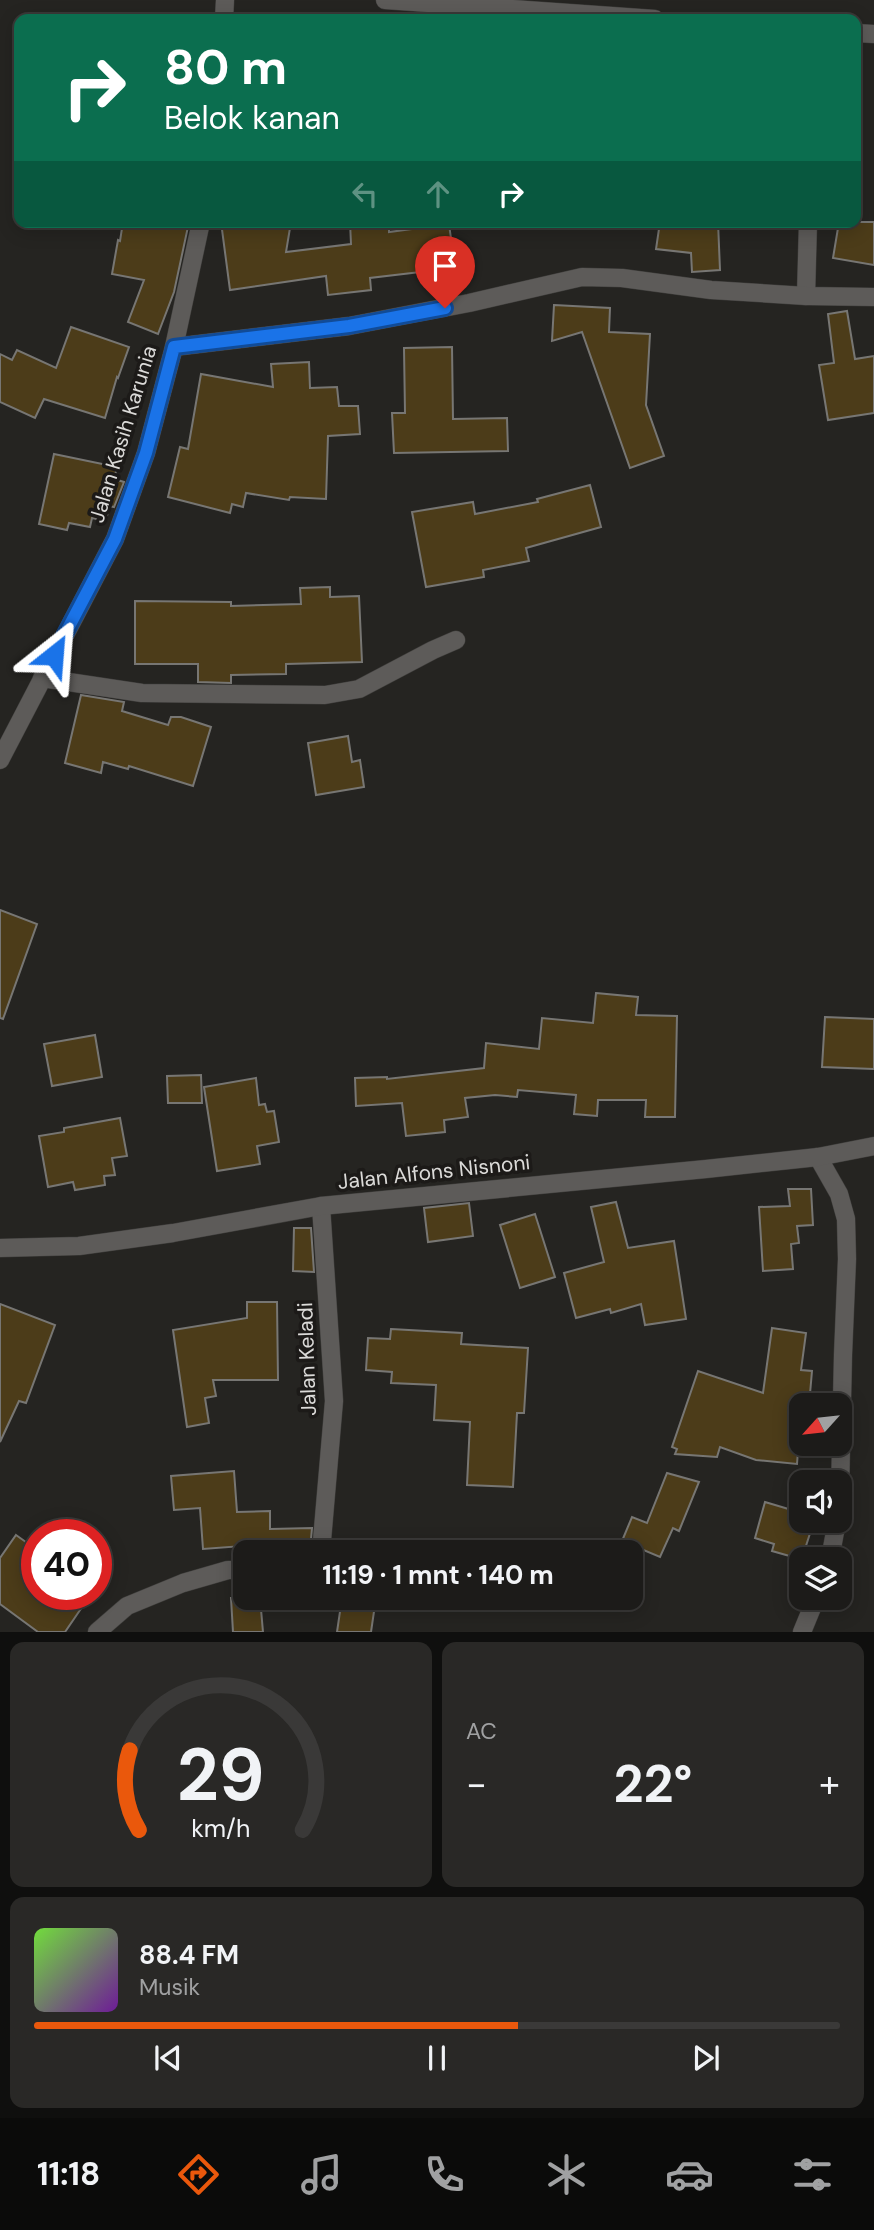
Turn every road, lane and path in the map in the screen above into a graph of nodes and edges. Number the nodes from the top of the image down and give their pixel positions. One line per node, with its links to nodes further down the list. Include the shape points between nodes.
1 (385, 0): 2 (street)
2 (584, 14)
3 (200, 228): 7 (street, Jalan Kasih Karunia)
4 (808, 228): 5 (street)
5 (806, 296): 6 (street); 7 (street, via 582,277 349,326)
6 (874, 298)
7 (174, 347): 9 (street, Jalan Kasih Karunia, via 146,453 115,539)
8 (456, 640): 9 (street, via 359,689 325,695 142,693)
9 (41, 678): 10 (street, Jalan Kasih Karunia)
10 (0, 760)
11 (874, 1146): 12 (street, Jalan Alfons Nisnoni)
12 (818, 1157): 13 (street, Jalan Alfons Nisnoni); 15 (street, via 839,1194 846,1219)
13 (321, 1206): 14 (street, Jalan Alfons Nisnoni, via 79,1246); 16 (street, Jalan Keladi, via 334,1401)
14 (0, 1248)
15 (840, 1470)
16 (322, 1540)
17 (233, 1570): 19 (street, via 183,1583 127,1606)
18 (811, 1610): 20 (street)
19 (97, 1632)
20 (802, 1632)

